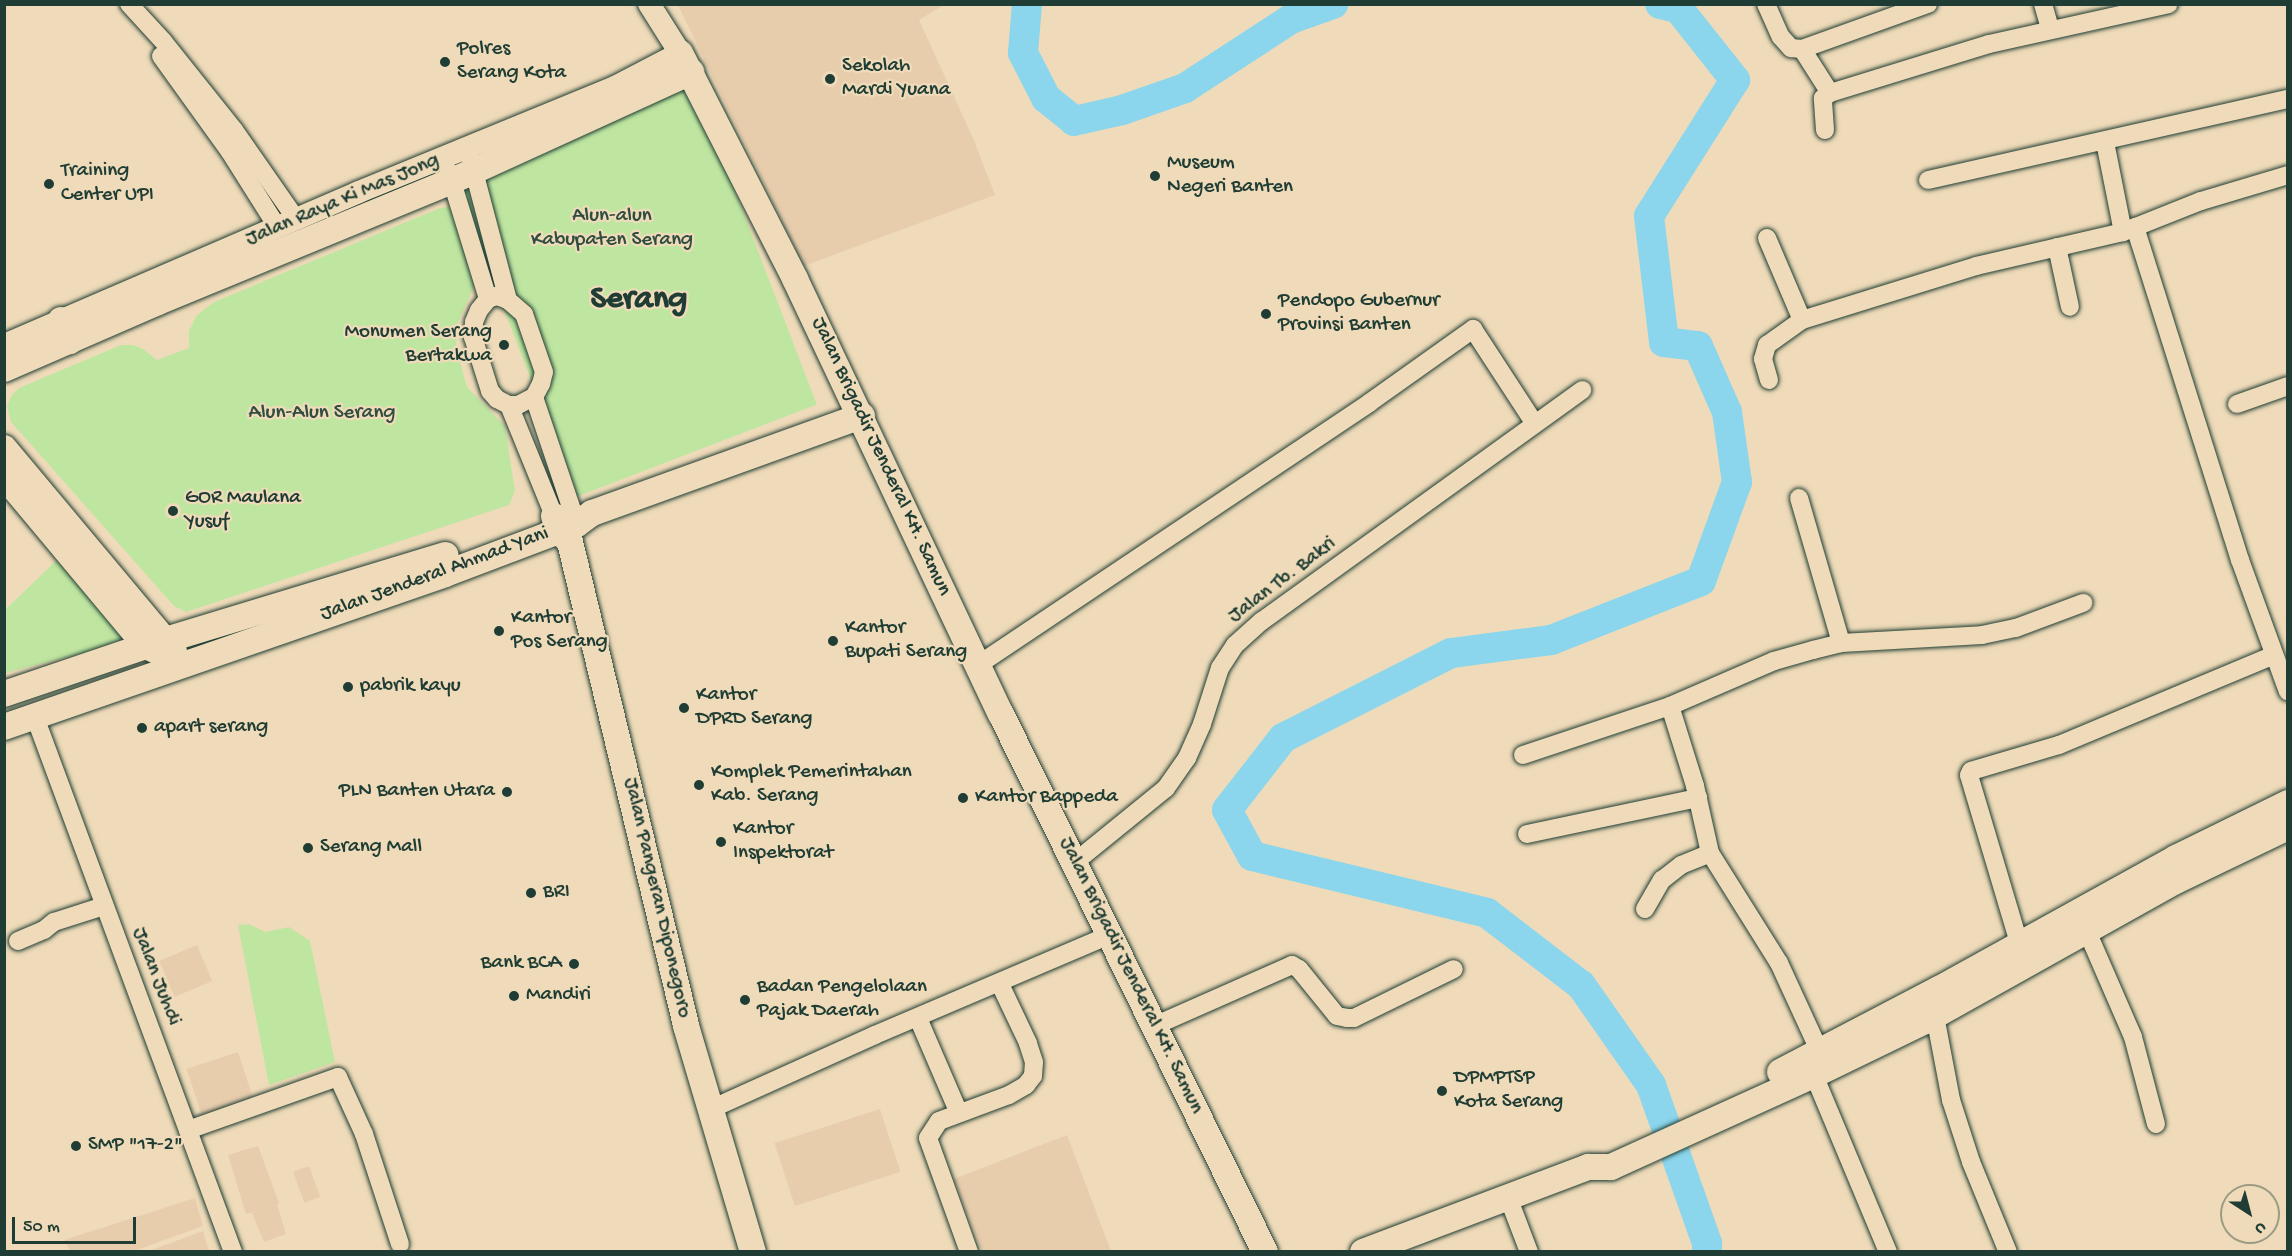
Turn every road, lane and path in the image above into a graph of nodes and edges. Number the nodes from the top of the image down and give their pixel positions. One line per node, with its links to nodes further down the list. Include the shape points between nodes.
1 (649, 4): 9 (street)
2 (1766, 4): 8 (street, via 1781,37 1791,48)
3 (1928, 4): 8 (street)
4 (2043, 4): 7 (street)
5 (2169, 4): 7 (street)
6 (135, 10): 17 (street, via 150,42)
7 (2050, 29): 10 (street)
8 (1802, 49): 10 (street)
9 (686, 63): 14 (main road); 34 (main road, Jalan Brigadir Jenderal KH. Samun)
10 (1830, 93): 12 (street, via 1823,98)
11 (2288, 99): 13 (street)
12 (1825, 130)
13 (2105, 142): 16 (street); 18 (street)
14 (459, 165): 17 (street, Jalan Raya Ki Mas Jong); 21 (street); 22 (street); 25 (main road)
15 (2288, 175): 18 (street, via 2201,201)
16 (1928, 180)
17 (287, 224): 25 (street, Jalan Raya Ki Mas Jong)
18 (2129, 229): 20 (street); 44 (street)
19 (1767, 238): 24 (street)
20 (2057, 248): 23 (street); 24 (street, via 1976,266)
21 (488, 299): 22 (street, via 497,296); 33 (street, via 474,322 473,338 490,391)
22 (508, 300): 31 (street, via 524,314 544,372)
23 (2070, 307)
24 (1802, 320): 28 (street, via 1767,345 1763,359)
25 (65, 330): 26 (street, Jalan Raya Ki Mas Jong); 27 (main road)
26 (4, 345)
27 (4, 369)
28 (1769, 380)
29 (2288, 386): 32 (street)
30 (1582, 390): 35 (street, Jalan Tb. Bakri)
31 (534, 397): 33 (street); 40 (street)
32 (2237, 404)
33 (509, 405): 40 (street)
34 (862, 416): 40 (main road, Jalan Jenderal Ahmad Yani); 46 (main road, Jalan Brigadir Jenderal KH. Samun)
35 (1535, 424): 46 (street, via 1473,329); 58 (street, Jalan Tb. Bakri, via 1262,621 1235,645 1220,668 1187,758 1166,788)
36 (4, 448): 38 (main road)
37 (4, 476): 38 (main road)
38 (32, 494): 42 (main road)
39 (1799, 498): 43 (street)
40 (571, 523): 42 (main road); 45 (main road, Jalan Jenderal Ahmad Yani, via 445,574); 71 (main road, Jalan Pangeran Diponegoro, via 686,1026)
41 (2083, 603): 43 (street, via 2016,628 1982,635)
42 (156, 643): 45 (main road); 48 (main road)
43 (1841, 643): 49 (street, via 1774,661)
44 (2274, 655): 47 (street); 64 (street, via 2059,745 1971,771 1969,775)
45 (186, 665): 50 (main road, Jalan Jenderal Ahmad Yani)
46 (978, 665): 58 (main road, Jalan Brigadir Jenderal KH. Samun)
47 (2288, 692)
48 (4, 694)
49 (1670, 706): 52 (street); 53 (street)
50 (35, 717): 51 (main road, Jalan Jenderal Ahmad Yani); 59 (street, Jalan Juhdi)
51 (4, 727)
52 (1522, 755)
53 (1698, 798): 56 (street); 57 (street)
54 (2288, 803): 61 (main road, via 2176,858)
55 (2288, 827): 61 (main road)
56 (1527, 834)
57 (1710, 853): 60 (street, via 1682,865 1662,880); 70 (street, via 1779,963)
58 (1075, 862): 62 (main road, Jalan Brigadir Jenderal KH. Samun)
59 (104, 906): 63 (street, via 54,922); 74 (street, Jalan Juhdi)
60 (1645, 909)
61 (2083, 921): 64 (main road); 67 (main road); 73 (street, via 2133,1037)
62 (1110, 935): 66 (street); 69 (main road, Jalan Brigadir Jenderal KH. Samun)
63 (18, 941)
64 (2019, 943): 70 (main road)
65 (1454, 969): 69 (street, via 1347,1018 1337,1016 1292,965)
66 (1000, 984): 68 (street); 72 (street, via 1028,1043 1034,1062 1033,1076 1009,1095)
67 (1935, 1016): 70 (main road); 84 (street, via 1955,1111 1971,1162)
68 (918, 1018): 71 (street); 72 (street)
69 (1154, 1026): 80 (main road, Jalan Brigadir Jenderal KH. Samun)
70 (1817, 1063): 75 (main road, via 1623,1152 1611,1167 1588,1167); 83 (street)
71 (711, 1110): 78 (main road, Jalan Pangeran Diponegoro)
72 (959, 1113): 79 (street, via 939,1121 928,1138)
73 (2156, 1124)
74 (188, 1130): 76 (street, via 338,1077 364,1134); 77 (street, Jalan Juhdi)
75 (1508, 1197): 81 (main road); 82 (street)
76 (400, 1244)
77 (233, 1251)
78 (753, 1251)
79 (969, 1251)
80 (1265, 1251)
81 (1363, 1251)
82 (1529, 1251)
83 (1888, 1251)
84 (2008, 1251)

